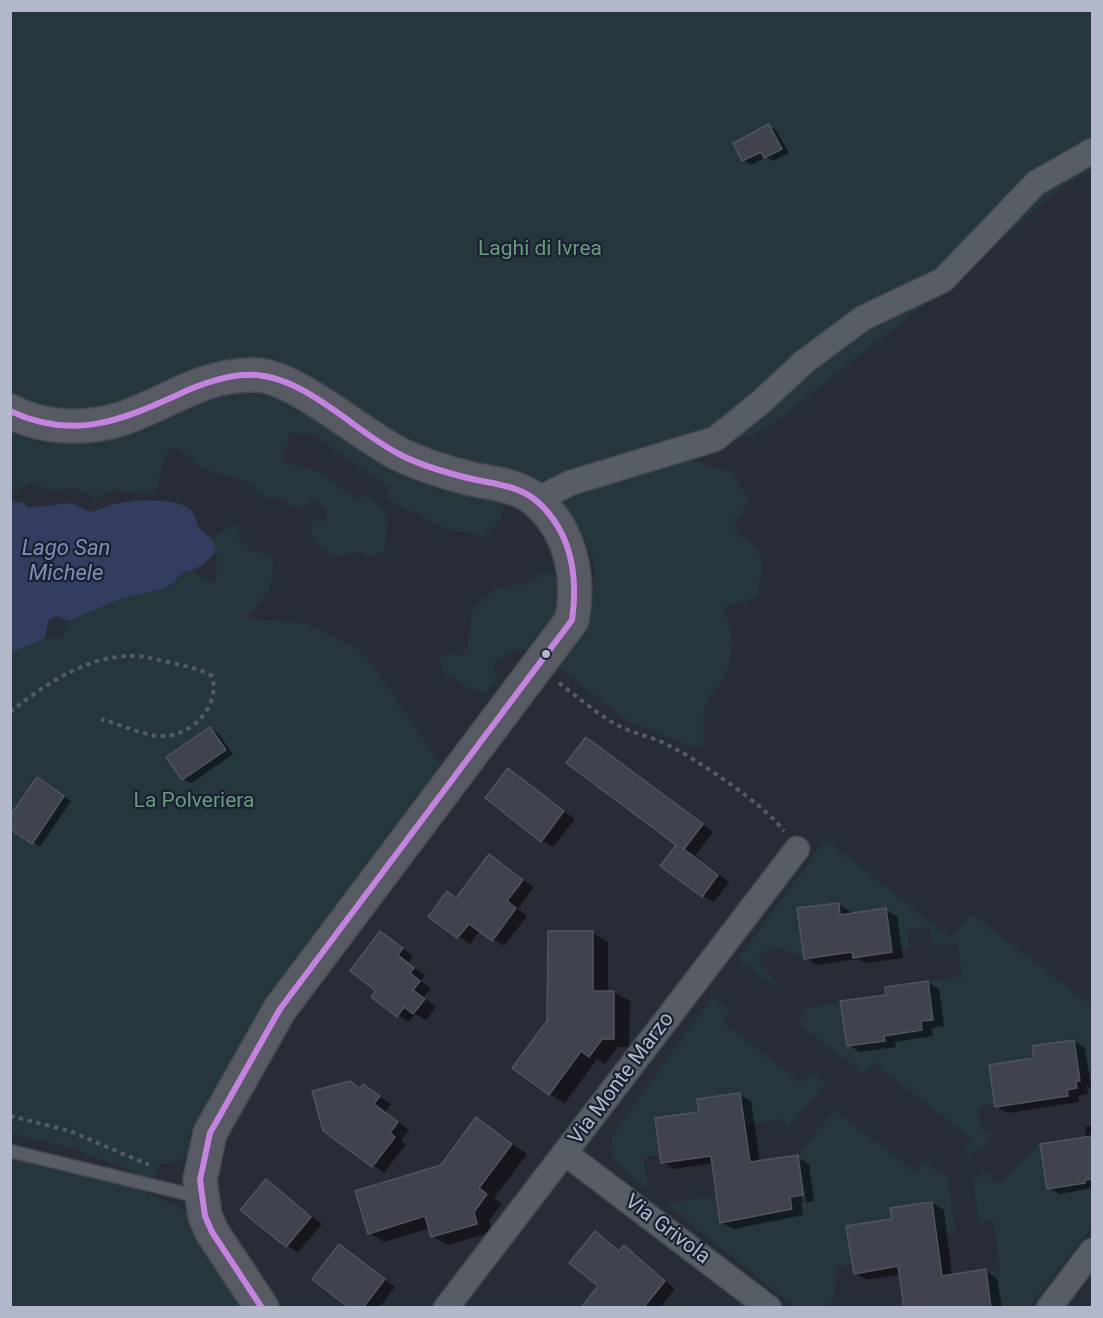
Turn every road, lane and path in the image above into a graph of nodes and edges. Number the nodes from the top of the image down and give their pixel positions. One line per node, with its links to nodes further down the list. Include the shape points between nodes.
1 (1092, 151): 3 (street, via 1036,183 943,280 863,318 804,362 715,439 570,483)
2 (10, 411): 3 (main road, via 52,425 120,419 202,382 260,374 286,382 399,454 435,469 508,486)
3 (537, 500): 4 (main road, via 555,519 567,542 576,597 572,620)
4 (536, 667): 7 (path, via 619,726 663,743 701,766 778,824); 12 (main road, via 280,1009 210,1133 200,1180)
5 (10, 712): 6 (path, via 62,676 126,656 193,668 212,676 216,688 213,704 185,730 160,736)
6 (101, 719)
7 (797, 849): 10 (street, Via Monte Marzo)
8 (10, 1116): 11 (path, via 70,1131)
9 (10, 1151): 12 (lane)
10 (565, 1153): 15 (street, Via Monte Marzo); 16 (street, Via Grivola)
11 (158, 1169)
12 (202, 1198): 14 (main road, via 212,1232)
13 (1092, 1251): 17 (street)
14 (262, 1308)
15 (446, 1308)
16 (769, 1308)
17 (1048, 1308)

